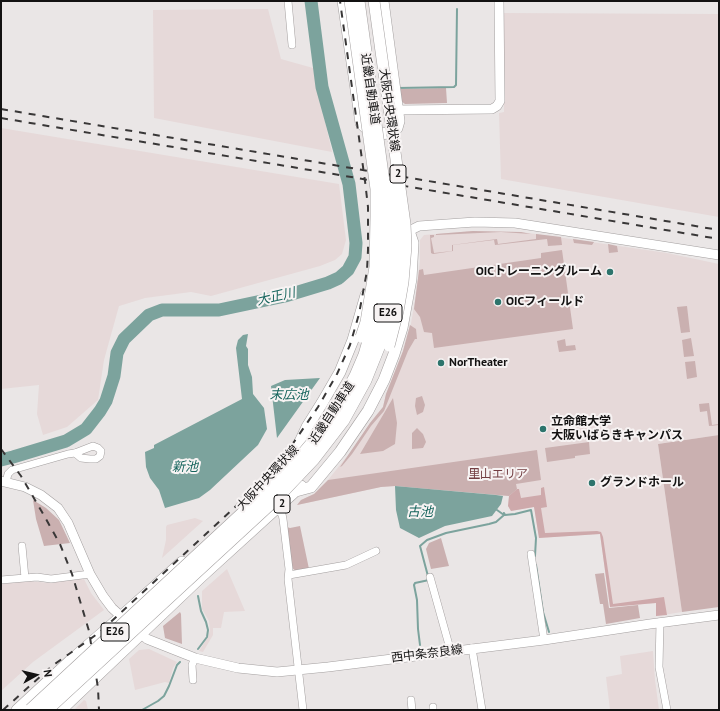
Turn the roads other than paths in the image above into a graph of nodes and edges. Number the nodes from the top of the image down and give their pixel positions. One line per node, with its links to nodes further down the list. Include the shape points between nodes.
1 (288, 1): 9 (street)
2 (343, 1): 10 (main road, via 361,123 378,134 390,133 397,128)
3 (350, 1): 13 (main road, 大阪中央環状線 / 2, bridge, via 374,181 375,267 366,322 348,370 325,412)
4 (358, 1): 41 (highway, 近畿自動車道 / E26, bridge, via 384,189 386,239 378,310 356,376 322,432 290,470)
5 (367, 1): 42 (highway, 近畿自動車道 / E26, bridge, via 392,188 396,240 388,313 365,380 343,420 297,477)
6 (374, 1): 16 (main road, 大阪中央環状線 / 2, bridge, via 405,224 403,282 389,346 372,388 332,452)
7 (383, 1): 10 (main road)
8 (499, 1): 10 (street, via 500,101 497,106 492,109)
9 (292, 45)
10 (397, 110)
11 (409, 230): 12 (street, via 419,226 475,222 515,223); 13 (main road, via 404,226 382,225 373,234 365,302 353,340 340,372); 16 (main road, via 413,243 410,288 396,347 384,380 368,411 340,452 310,486)
12 (719, 255)
13 (297, 448): 28 (main road, 大阪中央環状線 / 2, via 252,497)
14 (75, 453): 15 (street, via 12,470)
15 (3, 481): 22 (street, 西中条奈良線, via 41,495 60,511 73,533)
16 (296, 491): 17 (main road, 大阪中央環状線 / 2)
17 (276, 509): 19 (main road, 大阪中央環状線 / 2); 23 (street, via 282,514)
18 (22, 546): 25 (street)
19 (234, 546): 30 (street, via 203,560); 31 (main road, 大阪中央環状線 / 2)
20 (376, 552): 23 (street, via 346,565)
21 (531, 554): 32 (street)
22 (90, 574): 25 (street, via 51,579); 28 (street, 西中条奈良線, via 103,596)
23 (288, 575): 37 (street)
24 (430, 577): 34 (street)
25 (25, 578): 26 (street)
26 (1, 580)
27 (719, 615): 29 (street, 西中条奈良線)
28 (121, 617): 30 (street, 西中条奈良線); 36 (main road, 大阪中央環状線 / 2)
29 (660, 622): 32 (street, 西中条奈良線); 47 (street, via 659,667)
30 (131, 626): 31 (street, 西中条奈良線); 36 (street, via 105,649)
31 (141, 634): 35 (street, 西中条奈良線); 43 (main road, 大阪中央環状線 / 2)
32 (544, 640): 33 (street, 西中条奈良線)
33 (472, 648): 34 (street, 西中条奈良線); 46 (street)
34 (449, 651): 37 (street, 西中条奈良線)
35 (195, 658): 37 (street, 西中条奈良線, via 250,670); 38 (street, via 192,665)
36 (70, 661): 40 (main road, 大阪中央環状線 / 2)
37 (299, 671): 44 (street)
38 (193, 680)
39 (411, 700): 45 (street)
40 (17, 710)
41 (31, 710)
42 (46, 710)
43 (61, 710)
44 (303, 710)
45 (412, 710)
46 (482, 710)
47 (666, 710)

